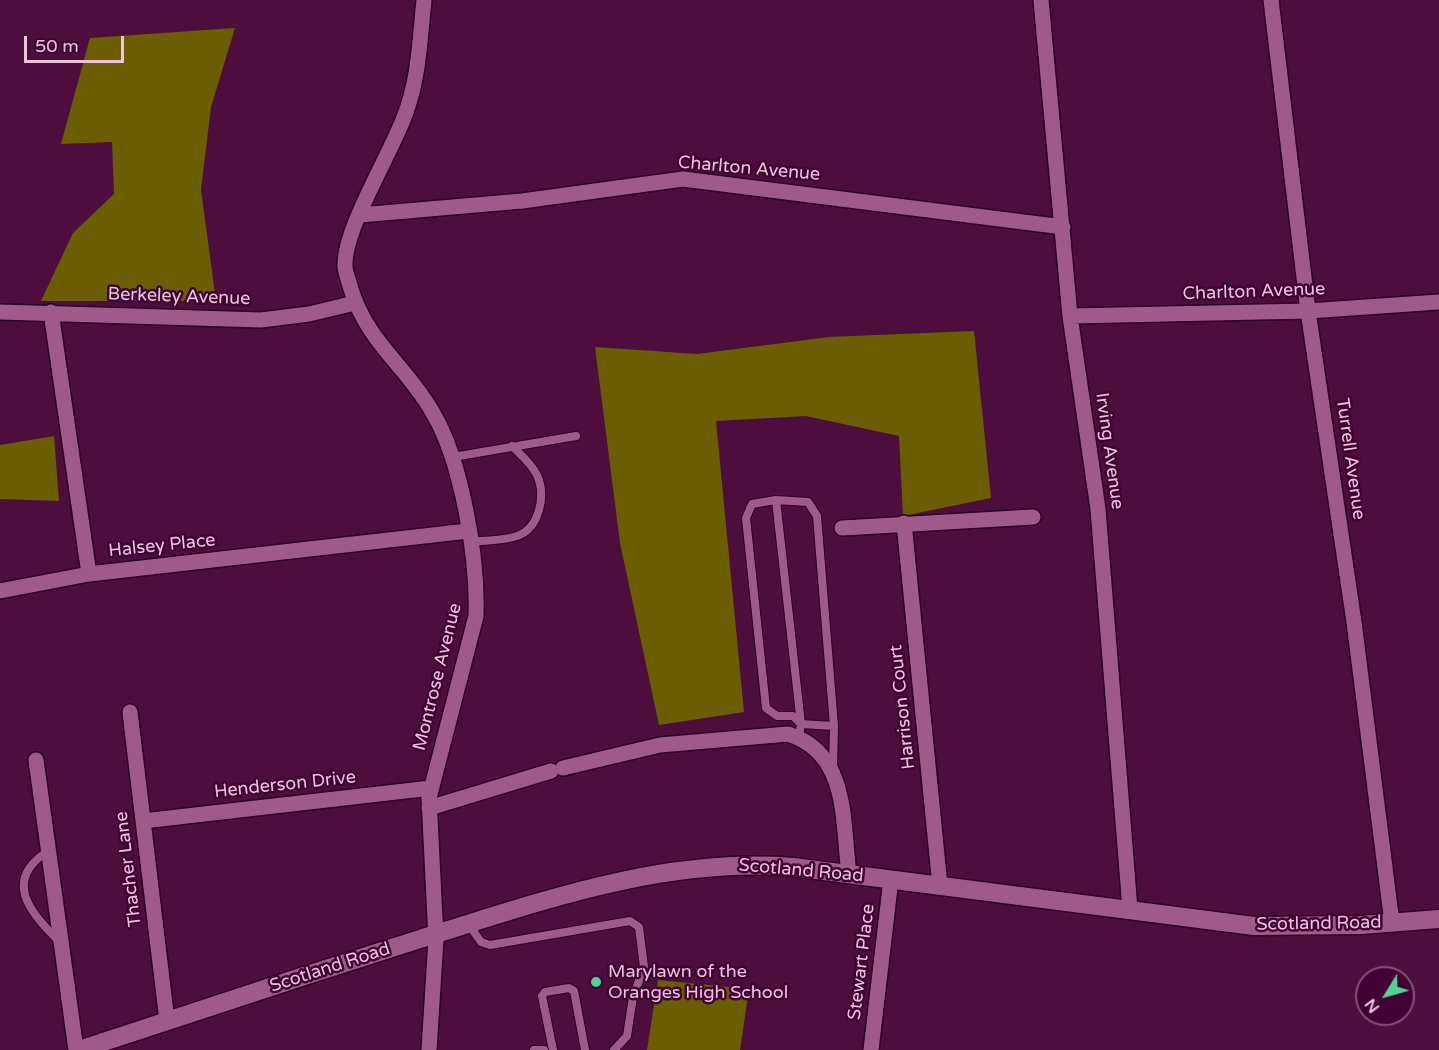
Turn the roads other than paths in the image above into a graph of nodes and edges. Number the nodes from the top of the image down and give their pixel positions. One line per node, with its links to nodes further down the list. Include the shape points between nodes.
1 (424, 0): 4 (street, Montrose Avenue, via 410,100 396,140)
2 (1041, 0): 5 (street, Irving Avenue)
3 (1271, 0): 8 (street, Turrell Avenue)
4 (360, 215): 5 (street, Charlton Avenue, via 522,201 683,179); 7 (street, Montrose Avenue, via 349,238 345,268)
5 (1063, 226): 11 (street, Irving Avenue)
6 (1439, 302): 8 (street, Charlton Avenue)
7 (356, 303): 10 (street, Berkeley Avenue, via 261,320); 14 (street, Montrose Avenue, via 377,342 433,411)
8 (1308, 311): 11 (street, Charlton Avenue); 37 (street, Turrell Avenue, via 1354,622)
9 (0, 312): 10 (street, Berkeley Avenue)
10 (51, 312): 20 (street, Halsey Place)
11 (1070, 316): 34 (street, Irving Avenue, via 1098,509)
12 (576, 436): 13 (lane)
13 (512, 446): 14 (lane); 19 (lane, via 537,476 540,497 535,522 518,536)
14 (453, 457): 19 (street, Montrose Avenue)
15 (776, 500): 23 (lane, via 808,502 818,516); 24 (lane); 24 (lane, via 752,504 746,518 766,708 777,716 793,716)
16 (1033, 517): 17 (street)
17 (904, 523): 18 (street); 33 (street, Harrison Court)
18 (842, 528)
19 (469, 537): 20 (street, Halsey Place); 27 (street, Montrose Avenue, via 477,593 476,616)
20 (89, 574): 21 (street)
21 (0, 591)
22 (130, 712): 29 (street, Thacher Lane)
23 (834, 726): 24 (lane); 26 (lane)
24 (800, 730): 26 (street); 28 (street, via 660,745)
25 (36, 760): 30 (street)
26 (833, 769): 31 (street)
27 (431, 788): 28 (street, Montrose Avenue); 29 (street, Henderson Drive)
28 (429, 808): 38 (street, Montrose Avenue)
29 (143, 821): 40 (street, Thacher Lane)
30 (48, 851): 39 (street); 39 (lane, via 25,874 23,891 29,908)
31 (849, 874): 32 (main road, Scotland Road); 36 (main road, Scotland Road, via 751,864 710,865 584,890)
32 (891, 879): 33 (main road, Scotland Road); 48 (street, Stewart Place)
33 (940, 886): 34 (main road, Scotland Road)
34 (1130, 909): 37 (main road, Scotland Road, via 1254,926)
35 (1439, 919): 37 (main road, Scotland Road)
36 (468, 924): 38 (main road, Scotland Road); 47 (lane, via 481,942 490,945 630,921 636,924 645,963 633,997 627,1036)
37 (1392, 924)
38 (436, 934): 40 (main road, Scotland Road); 42 (street, Montrose Avenue)
39 (61, 944): 41 (street)
40 (167, 1021): 41 (main road, Scotland Road)
41 (77, 1050)
42 (429, 1050)
43 (534, 1050): 44 (lane)
44 (544, 1050)
45 (553, 1050): 46 (lane, via 542,996 569,988 574,991)
46 (585, 1050)
47 (614, 1050)
48 (871, 1050)

